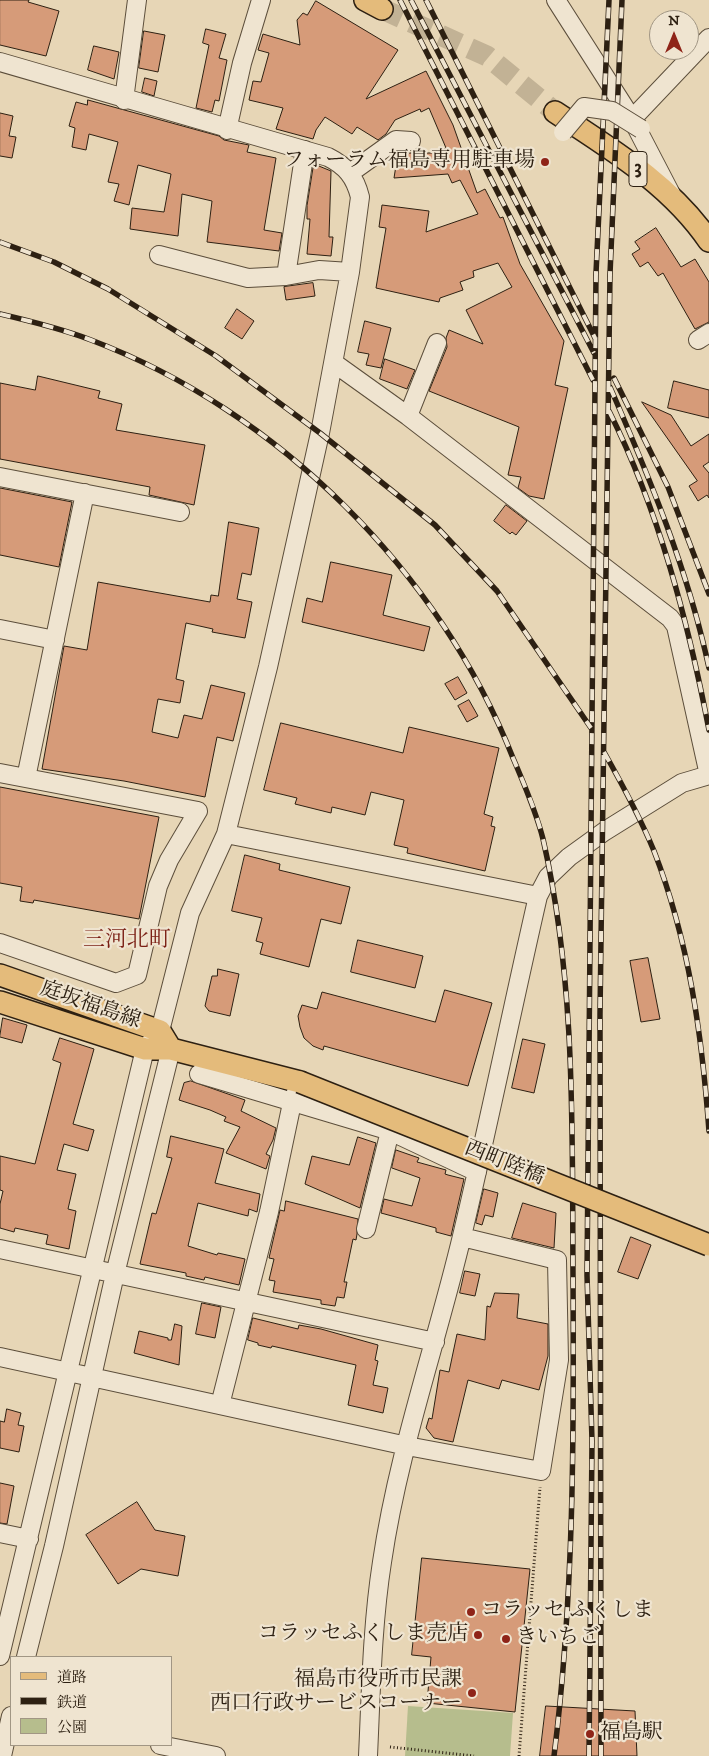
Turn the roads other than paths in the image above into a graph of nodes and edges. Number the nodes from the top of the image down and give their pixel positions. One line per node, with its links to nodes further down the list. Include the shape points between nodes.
1 (137, 0): 6 (street)
2 (261, 0): 9 (street)
3 (557, 1): 8 (street)
4 (709, 38): 8 (street)
5 (0, 62): 6 (street)
6 (124, 100): 9 (street)
7 (554, 112): 14 (main road, 3, via 624,158)
8 (637, 124): 10 (street, bridge, via 612,111 584,107); 14 (street)
9 (227, 130): 12 (street)
10 (563, 132)
11 (411, 141): 13 (street, via 396,140)
12 (305, 150): 13 (street, via 342,164); 19 (street)
13 (350, 173): 18 (street, via 357,183 360,197)
14 (673, 197): 15 (main road, 3)
15 (702, 221): 16 (main road, 3)
16 (709, 241)
17 (159, 256): 19 (street, via 248,278)
18 (350, 272): 19 (street, via 319,270); 21 (street)
19 (286, 276)
20 (437, 343): 22 (street)
21 (334, 363): 22 (street); 31 (street, via 268,667)
22 (408, 416): 29 (street, via 670,618 676,626)
23 (0, 477): 24 (street)
24 (85, 493): 25 (street); 27 (street)
25 (180, 512)
26 (0, 630): 27 (street)
27 (55, 640): 30 (street)
28 (0, 773): 30 (street)
29 (709, 775): 32 (street, via 682,783 604,831 548,876)
30 (26, 778): 33 (street, via 198,811 158,886 137,975 116,983)
31 (226, 834): 32 (street); 36 (street, via 190,913)
32 (538, 896): 43 (street)
33 (0, 943)
34 (0, 975): 36 (main road, 庭坂福島線)
35 (0, 1004): 37 (main road, 庭坂福島線)
36 (160, 1031): 37 (street); 38 (main road, 庭坂福島線)
37 (145, 1049): 38 (main road, 庭坂福島線); 48 (street)
38 (171, 1049): 40 (main road, 庭坂福島線); 49 (street)
39 (199, 1074): 41 (street)
40 (300, 1082): 41 (street); 46 (main road, 西町陸橋, bridge)
41 (292, 1103): 42 (street); 50 (street)
42 (390, 1132): 43 (street); 44 (street)
43 (477, 1172): 45 (street)
44 (366, 1229)
45 (462, 1237): 51 (street); 56 (street, via 557,1260 559,1360 541,1471)
46 (709, 1245)
47 (0, 1249): 48 (street)
48 (92, 1268): 49 (street); 53 (street)
49 (115, 1274): 50 (street); 54 (street)
50 (246, 1303): 51 (street); 55 (street)
51 (435, 1342): 56 (street)
52 (0, 1357): 53 (street)
53 (69, 1371): 54 (street); 58 (street)
54 (93, 1376): 55 (street); 60 (street)
55 (220, 1405): 56 (street)
56 (407, 1446): 66 (street, via 382,1562)
57 (0, 1533): 58 (street)
58 (29, 1539): 59 (street)
59 (0, 1656)
60 (26, 1656)
61 (10, 1720): 64 (street)
62 (162, 1746): 63 (street)
63 (176, 1752): 65 (street)
64 (2, 1756)
65 (216, 1756)
66 (368, 1756)

